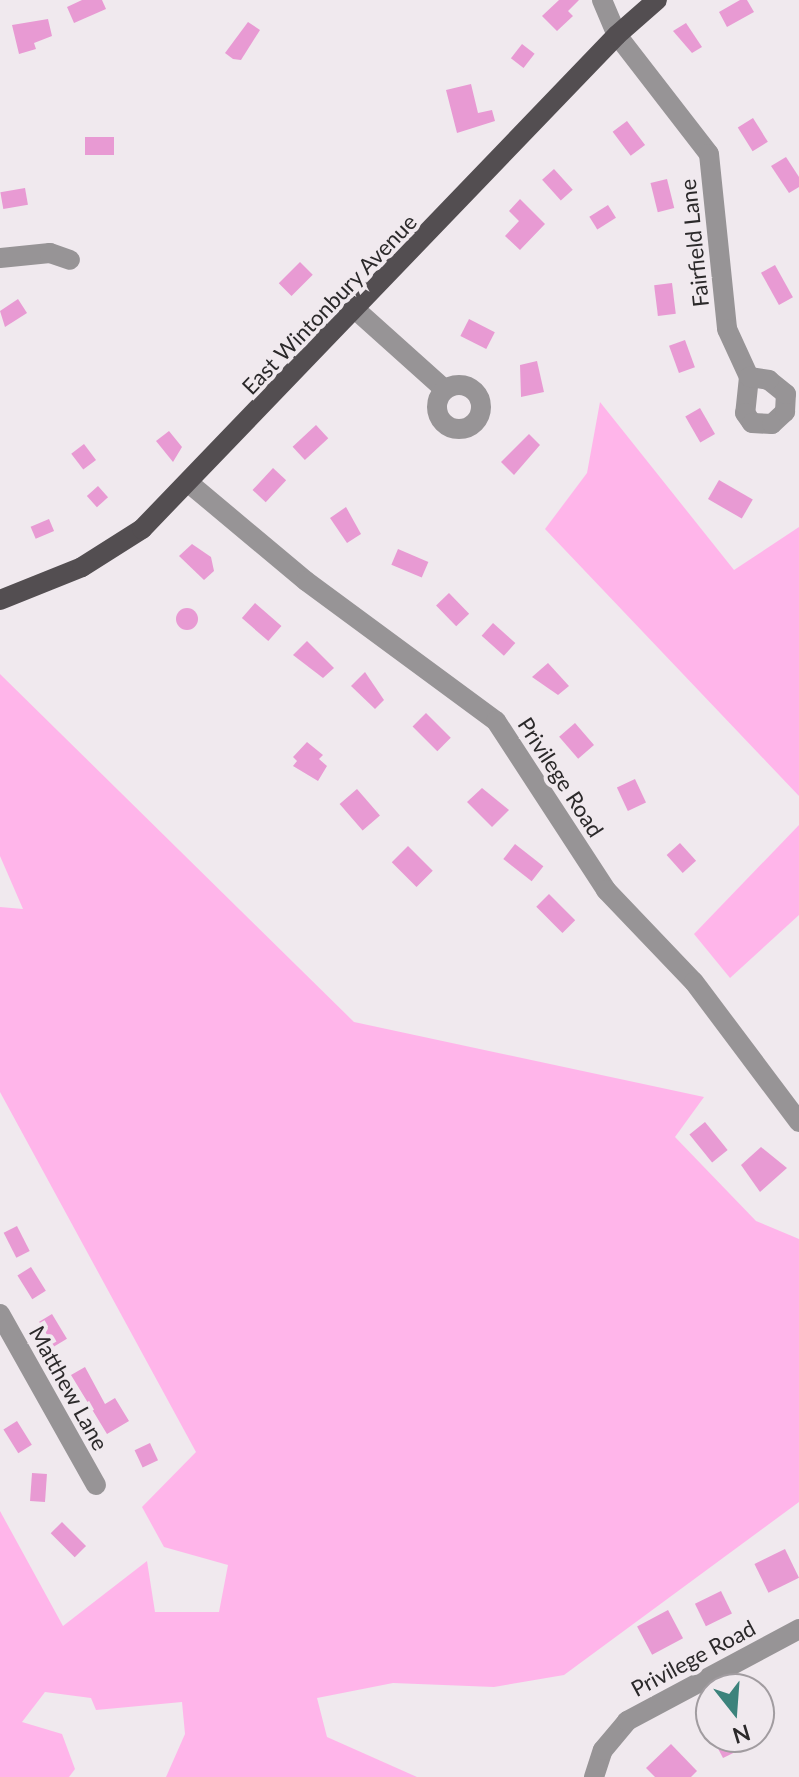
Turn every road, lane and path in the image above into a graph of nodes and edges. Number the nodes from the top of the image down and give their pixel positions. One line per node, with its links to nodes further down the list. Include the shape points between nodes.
1 (602, 0): 3 (street, Fairfield Lane)
2 (657, 0): 3 (main road, East Wintonbury Avenue)
3 (617, 35): 6 (main road, East Wintonbury Avenue); 7 (street, Fairfield Lane, via 709,154 727,329)
4 (0, 258): 5 (street, via 50,253)
5 (70, 260)
6 (356, 310): 8 (street); 9 (main road, East Wintonbury Avenue)
7 (749, 377)
8 (444, 389)
9 (190, 484): 10 (main road, East Wintonbury Avenue, via 142,529 82,567); 11 (street, Privilege Road, via 306,581 496,721 606,890 694,982)
10 (2, 599)
11 (799, 1122)
12 (0, 1314): 13 (street, Matthew Lane)
13 (96, 1485)
14 (799, 1629): 15 (street, Privilege Road, via 627,1721 603,1750)
15 (594, 1777)

